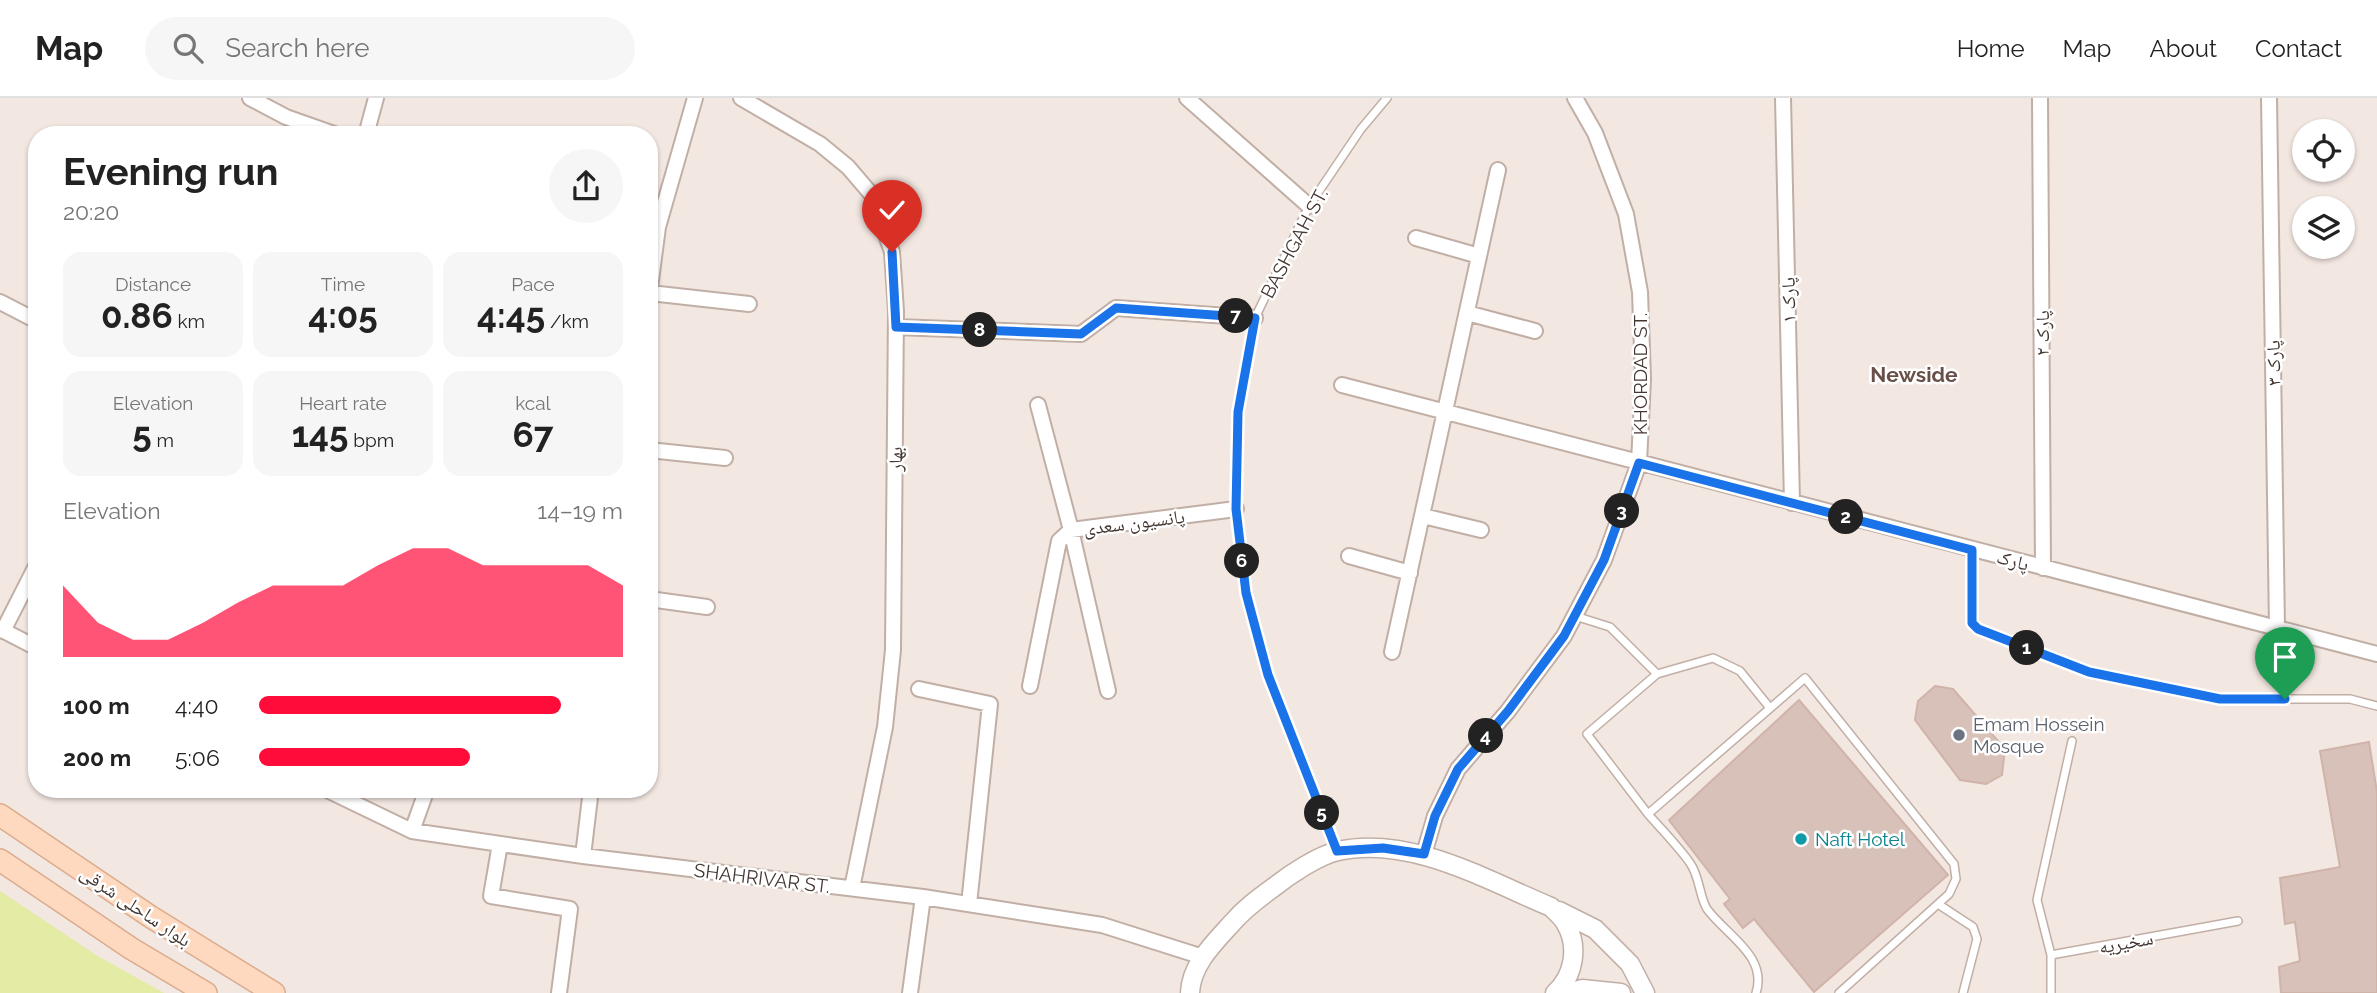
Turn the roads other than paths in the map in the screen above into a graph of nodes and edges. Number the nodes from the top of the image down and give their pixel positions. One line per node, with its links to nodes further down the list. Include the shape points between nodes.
1 (250, 98): 11 (street)
2 (376, 98): 12 (street)
3 (695, 98): 15 (street)
4 (741, 98): 24 (street, بهار, via 820,144 872,195 892,252)
5 (1187, 98): 14 (street)
6 (1388, 98): 14 (lane, BASHGAH ST.)
7 (1575, 98): 31 (street, KHORDAD ST., via 1595,133 1626,214 1640,292 1643,379)
8 (1783, 98): 32 (street, پارک ۱)
9 (2040, 98): 39 (street, پارک ۲)
10 (2269, 98): 45 (street, پارک ۳)
11 (312, 126)
12 (368, 126)
13 (1498, 170): 17 (street)
14 (1309, 206): 23 (lane, BASHGAH ST.)
15 (658, 212)
16 (1416, 239): 17 (street)
17 (1479, 256): 21 (street)
18 (658, 295): 20 (street)
19 (0, 302): 22 (street)
20 (749, 304)
21 (1467, 313): 25 (street); 28 (street)
22 (28, 316)
23 (1255, 318): 24 (street, via 1116,308 1081,334); 33 (lane, BASHGAH ST., via 1238,412)
24 (896, 327): 68 (street, بهار, via 892,650 885,727)
25 (1535, 331)
26 (1342, 385): 28 (street, پارک)
27 (1038, 405): 35 (street)
28 (1446, 413): 31 (street, پارک); 34 (street)
29 (658, 451): 30 (street)
30 (725, 458)
31 (1639, 463): 32 (street, پارک); 44 (street, KHORDAD ST., via 1604,560)
32 (1792, 503): 37 (street, پارک)
33 (1236, 509): 35 (street, پانسیون سعدی); 64 (lane, BASHGAH ST., via 1246,593 1268,675)
34 (1423, 516): 36 (street); 40 (street)
35 (1071, 530): 51 (street, پانسیون سعدی, via 1059,541); 53 (street)
36 (1481, 530)
37 (1972, 550): 39 (street, پارک); 54 (lane, via 1972,623 2076,667 2220,699 2350,699)
38 (1349, 556): 40 (street)
39 (2043, 568): 45 (street, پارک)
40 (1410, 573): 48 (street)
41 (28, 581): 46 (street)
42 (658, 600): 43 (street)
43 (707, 607)
44 (1574, 616): 50 (lane, via 1610,627); 65 (street, KHORDAD ST., via 1508,711 1458,769 1435,816)
45 (2277, 628): 49 (street, پارک)
46 (2, 630): 47 (street)
47 (28, 643)
48 (1392, 652)
49 (2377, 654)
50 (1657, 674): 55 (lane, via 1713,658 1740,671); 60 (lane, via 1587,734)
51 (1030, 686)
52 (919, 689): 70 (street, via 990,704)
53 (1108, 691)
54 (2377, 706)
55 (1770, 708): 60 (lane); 71 (lane, via 1805,678 1954,864 1956,879)
56 (2072, 741): 74 (lane, via 2037,900)
57 (344, 798): 62 (street, SHAHRIVAR ST.)
58 (424, 798): 62 (street)
59 (590, 798): 66 (street)
60 (1648, 814): 85 (lane, via 1691,864 1706,907 1753,958 1760,982)
61 (0, 815): 77 (main road, بلوار ساحلی شرقی)
62 (412, 831): 63 (street, SHAHRIVAR ST.)
63 (500, 844): 66 (street, SHAHRIVAR ST.); 78 (street, via 491,896 570,909)
64 (1337, 851): 65 (street, via 1383,848); 75 (street, via 1292,873 1243,911)
65 (1424, 854): 72 (street)
66 (583, 856): 68 (street, SHAHRIVAR ST.)
67 (0, 860): 76 (main road, بلوار ساحلی شرقی)
68 (852, 888): 69 (street, SHAHRIVAR ST.)
69 (923, 897): 70 (street, SHAHRIVAR ST.); 79 (street)
70 (969, 904): 75 (street, SHAHRIVAR ST., via 1102,925)
71 (1938, 904): 86 (lane); 87 (lane, via 1973,927 1977,939)
72 (1551, 907): 81 (street, via 1566,923 1574,944 1573,966); 84 (street, via 1595,929 1630,964)
73 (2238, 921): 74 (lane, سخیریه)
74 (2051, 955): 88 (lane)
75 (1203, 957): 80 (street)
76 (206, 993)
77 (274, 993)
78 (559, 993)
79 (910, 993)
80 (1190, 993)
81 (1555, 993)
82 (1570, 993): 83 (street, via 1582,989)
83 (1621, 993)
84 (1645, 993)
85 (1756, 993)
86 (1839, 993)
87 (1963, 993)
88 (2051, 993)

